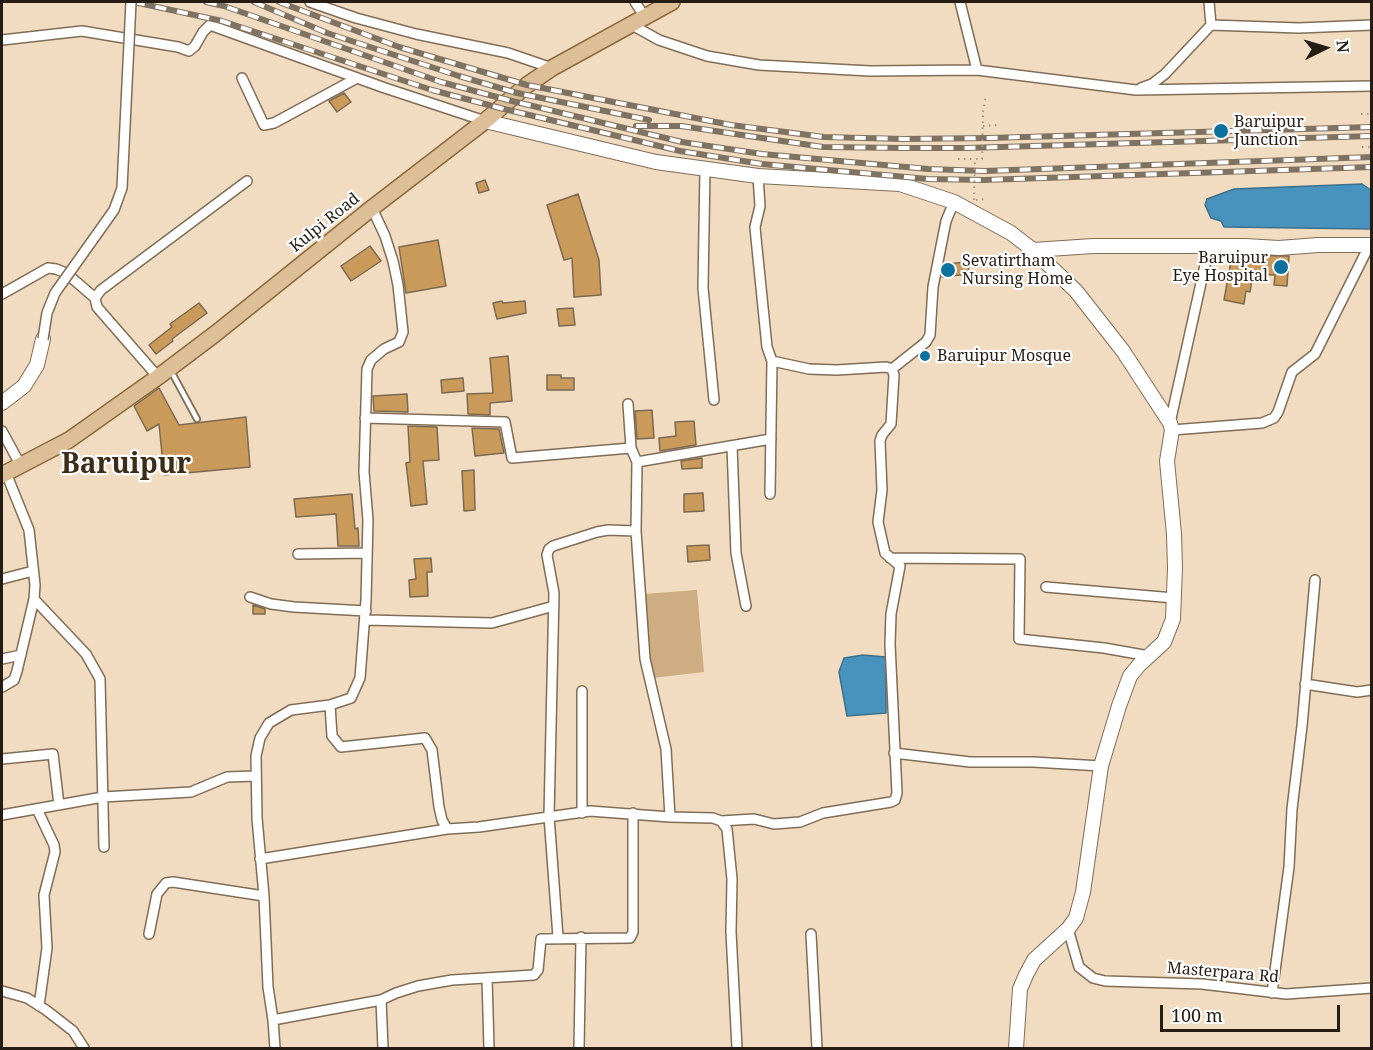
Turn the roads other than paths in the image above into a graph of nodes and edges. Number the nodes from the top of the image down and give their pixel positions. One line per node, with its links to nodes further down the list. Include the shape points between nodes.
1 (131, 2): 28 (street, bridge, via 122,188 114,210 55,292)
2 (310, 2): 11 (street, via 356,18 508,53)
3 (635, 2): 7 (street)
4 (672, 2): 7 (main road, Kulpi Road)
5 (960, 2): 12 (street)
6 (1209, 2): 8 (street)
7 (638, 21): 11 (main road, Kulpi Road); 12 (street, via 659,40 706,56 759,65 870,71)
8 (1211, 25): 9 (street); 16 (street, via 1165,74)
9 (1371, 25)
10 (2, 40): 14 (street, via 82,31 189,51 210,25)
11 (552, 68): 17 (main road, Kulpi Road)
12 (977, 70): 16 (street)
13 (242, 78): 14 (street, via 264,125)
14 (357, 78): 17 (street)
15 (1371, 86): 16 (street)
16 (1136, 90)
17 (485, 121): 18 (main road, via 630,157); 22 (main road, Kulpi Road)
18 (705, 168): 19 (main road); 32 (street, via 703,288)
19 (758, 176): 21 (main road, via 900,184); 29 (street, via 755,227 767,347)
20 (247, 181): 27 (street)
21 (954, 202): 25 (main road, via 1000,225); 30 (street, via 946,221 933,287 930,335)
22 (372, 208): 31 (main road, Kulpi Road); 35 (street, via 385,236 399,285 403,333 399,342 371,360 367,369)
23 (1370, 246): 24 (main road); 37 (street, via 1315,354 1292,372 1274,418 1262,423)
24 (1209, 247): 25 (main road); 37 (street)
25 (1034, 250): 37 (main road, via 1092,309)
26 (2, 294): 27 (street, via 48,268 66,273)
27 (95, 298): 31 (street, via 97,307)
28 (43, 339): 33 (main road, via 37,365 24,386)
29 (772, 361): 30 (street, via 809,369); 39 (street)
30 (892, 369): 49 (street, via 895,387 891,424 880,441 882,490 878,522)
31 (165, 370): 36 (lane); 43 (main road, Kulpi Road, via 86,429)
32 (714, 400)
33 (2, 403)
34 (628, 404): 41 (street)
35 (365, 418): 41 (street, via 505,422 512,458); 47 (street)
36 (197, 419)
37 (1171, 427): 55 (main road, via 1167,461 1174,534)
38 (2, 431): 43 (street)
39 (771, 439): 40 (street); 45 (street)
40 (732, 446): 42 (street); 58 (street, via 734,535)
41 (631, 448): 42 (street)
42 (637, 462): 46 (street)
43 (21, 466): 44 (main road, Kulpi Road)
44 (4, 474): 50 (street, via 29,530)
45 (770, 494)
46 (636, 531): 57 (street, via 597,531 549,549); 79 (street, via 645,659 666,749)
47 (367, 553): 48 (street); 59 (street)
48 (298, 554)
49 (888, 558): 61 (street, via 1020,559 1019,639); 68 (street, via 898,563 900,571 891,614 890,644)
50 (33, 571): 51 (street); 56 (street)
51 (2, 579)
52 (1315, 580): 63 (street)
53 (1046, 587): 55 (street)
54 (250, 597): 59 (street)
55 (1174, 598): 61 (main road, via 1170,631)
56 (34, 599): 60 (street); 72 (street, via 87,654 100,679)
57 (554, 606): 59 (street, via 492,623); 78 (street)
58 (746, 606)
59 (366, 616): 67 (street, via 356,690 351,698)
60 (21, 655): 62 (street); 64 (street, via 14,680)
61 (1149, 656): 70 (main road, via 1130,676)
62 (2, 659)
63 (1305, 684): 65 (street, via 1357,692); 93 (street, via 1289,867)
64 (2, 687)
65 (1371, 690)
66 (582, 691): 75 (street)
67 (330, 705): 71 (street, via 291,710 269,723 260,738); 81 (street, via 332,736 341,747 425,738 432,750 442,820)
68 (894, 753): 70 (street, via 970,762); 80 (street, via 897,793 891,802 824,813 800,822)
69 (2, 759): 73 (street, via 53,754)
70 (1101, 766): 85 (main road, via 1083,892 1076,918)
71 (255, 776): 72 (street, via 226,777 191,792); 83 (street)
72 (103, 797): 73 (street); 82 (street)
73 (59, 805): 74 (street)
74 (37, 809): 77 (street); 95 (street, via 55,852 44,895 47,948)
75 (582, 813): 76 (street); 78 (street)
76 (633, 813): 79 (street); 89 (street, via 633,932 630,938 622,939)
77 (2, 815)
78 (549, 816): 81 (street); 88 (street)
79 (670, 817): 80 (street)
80 (721, 821): 102 (street, via 727,829 730,856)
81 (447, 829): 83 (street)
82 (104, 847)
83 (260, 859): 84 (street)
84 (264, 896): 86 (street, via 166,883 157,894); 96 (street)
85 (1068, 930): 93 (street, Masterpara Rd, via 1079,967 1093,978 1120,983 1202,984); 104 (main road, via 1043,950 1026,975 1020,989)
86 (149, 934)
87 (811, 934): 103 (street)
88 (558, 937): 89 (street); 90 (street, via 541,939 534,975)
89 (581, 937): 101 (street)
90 (487, 978): 94 (street, via 418,986); 100 (street)
91 (1371, 988): 93 (street, Masterpara Rd)
92 (2, 991): 95 (street)
93 (1272, 993)
94 (381, 1000): 96 (street); 99 (street)
95 (39, 1006): 97 (street, via 73,1030)
96 (273, 1020): 98 (street)
97 (84, 1048)
98 (274, 1048)
99 (383, 1048)
100 (489, 1048)
101 (579, 1048)
102 (737, 1048)
103 (817, 1048)
104 (1016, 1048)

